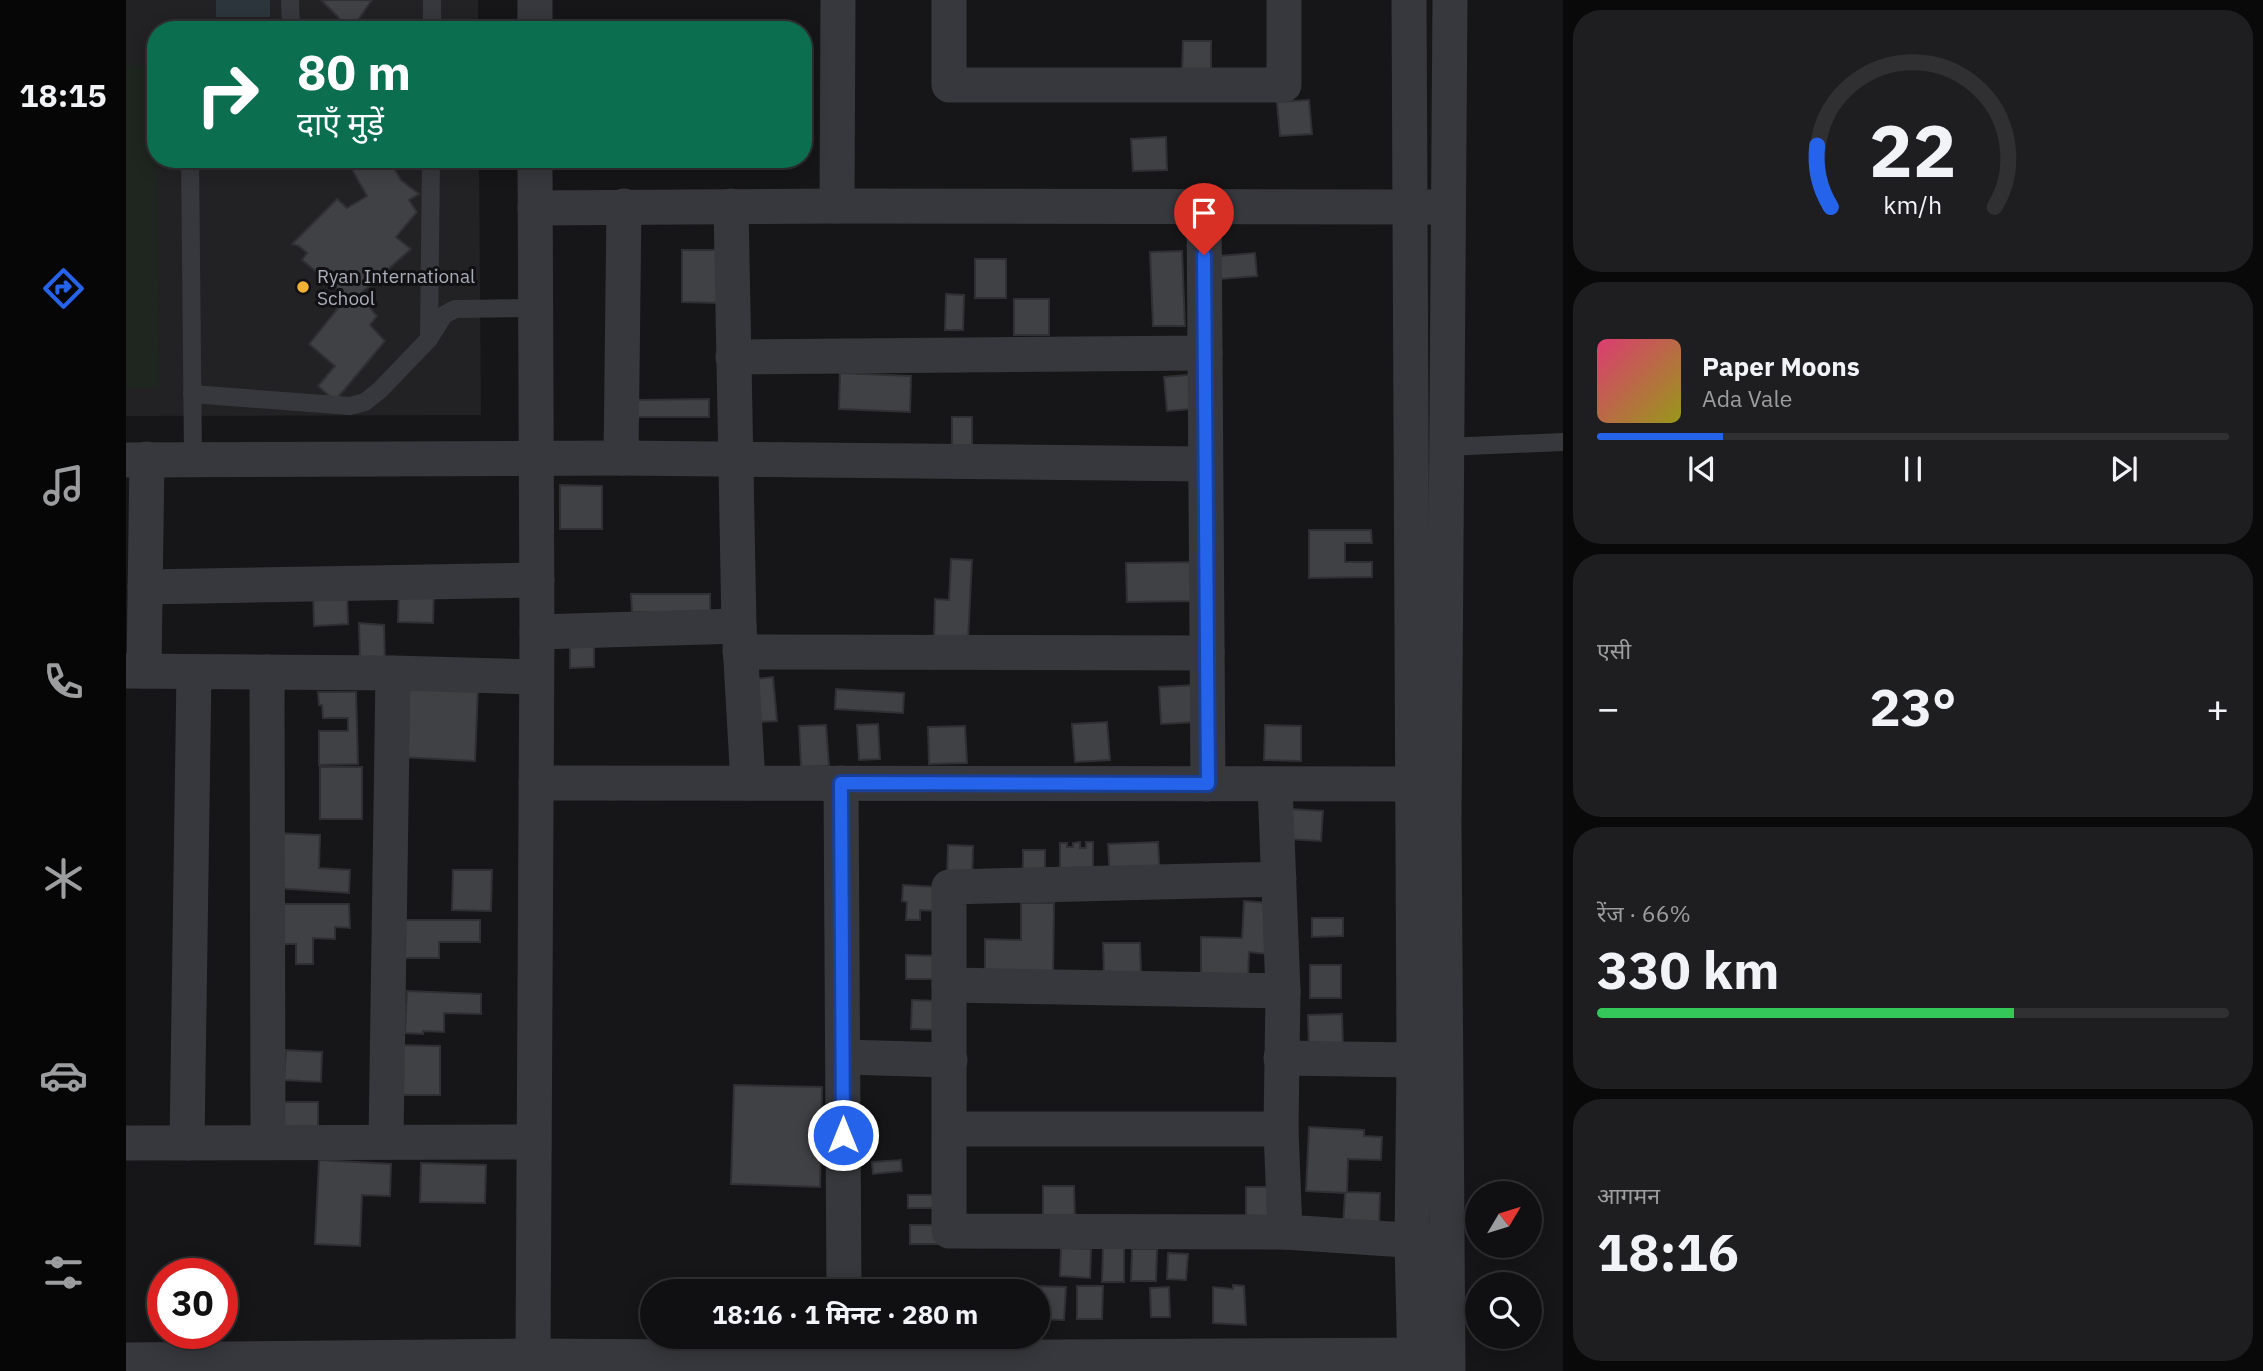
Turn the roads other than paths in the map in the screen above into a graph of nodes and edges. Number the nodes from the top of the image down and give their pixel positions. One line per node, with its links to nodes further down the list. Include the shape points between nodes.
1 (290, 0): 9 (lane)
2 (432, 0): 10 (lane)
3 (535, 0): 11 (street)
4 (838, 0): 17 (street)
5 (949, 0): 6 (street, via 949,85 1284,85)
6 (1284, 0)
7 (1409, 0): 19 (street)
8 (1450, 0): 21 (street)
9 (291, 21)
10 (432, 21)
11 (535, 21)
12 (190, 168): 26 (lane)
13 (431, 168): 23 (lane)
14 (535, 168): 20 (street)
15 (624, 206): 16 (street); 20 (street); 30 (street)
16 (731, 206): 17 (street); 25 (street)
17 (837, 206): 18 (street)
18 (1204, 206): 19 (street); 24 (street)
19 (1409, 206): 21 (street); 49 (street)
20 (535, 208): 22 (street)
21 (1448, 209): 28 (street)
22 (535, 308): 23 (lane, via 455,309 444,315); 29 (street)
23 (429, 339): 26 (lane, via 380,390 365,402 350,406)
24 (1205, 353): 25 (street); 34 (street)
25 (733, 357): 33 (street)
26 (192, 394): 32 (lane)
27 (1563, 442): 28 (lane)
28 (1446, 447): 66 (street, via 1444,822)
29 (536, 458): 30 (street); 32 (street); 35 (street)
30 (621, 458): 33 (street)
31 (136, 459): 32 (street); 36 (street)
32 (193, 459)
33 (735, 459): 34 (street); 38 (street)
34 (1205, 464): 39 (street)
35 (537, 580): 36 (street); 37 (street)
36 (145, 587): 40 (street)
37 (537, 632): 38 (street); 44 (street)
38 (740, 639): 39 (street); 46 (street)
39 (1207, 653): 48 (street)
40 (135, 671): 41 (street)
41 (194, 672): 42 (street); 64 (street)
42 (267, 672): 43 (street); 61 (street)
43 (393, 673): 44 (street); 60 (street)
44 (536, 677): 45 (street)
45 (536, 783): 46 (street); 62 (street)
46 (748, 783): 47 (street)
47 (841, 783): 48 (street); 54 (street)
48 (1208, 784): 50 (street)
49 (1413, 784): 50 (street); 57 (street)
50 (1275, 785): 51 (street)
51 (1279, 879): 52 (street, via 949,887); 53 (street)
52 (949, 985): 53 (street); 56 (street)
53 (1283, 991): 55 (street)
54 (843, 1057): 56 (street); 67 (street)
55 (1281, 1058): 57 (street); 59 (street)
56 (950, 1060): 58 (street)
57 (1414, 1060): 66 (street)
58 (951, 1129): 59 (street); 65 (street, via 949,1231)
59 (1281, 1129): 65 (street)
60 (386, 1141): 61 (street); 62 (street)
61 (268, 1142): 64 (street)
62 (534, 1142): 70 (street)
63 (126, 1143): 64 (street)
64 (187, 1143)
65 (1285, 1232): 66 (street)
66 (1429, 1242): 72 (street)
67 (844, 1279)
68 (805, 1349): 70 (street)
69 (883, 1349): 72 (street)
70 (533, 1356): 73 (street)
71 (126, 1360): 73 (street)
72 (1432, 1363)
73 (349, 1365)

